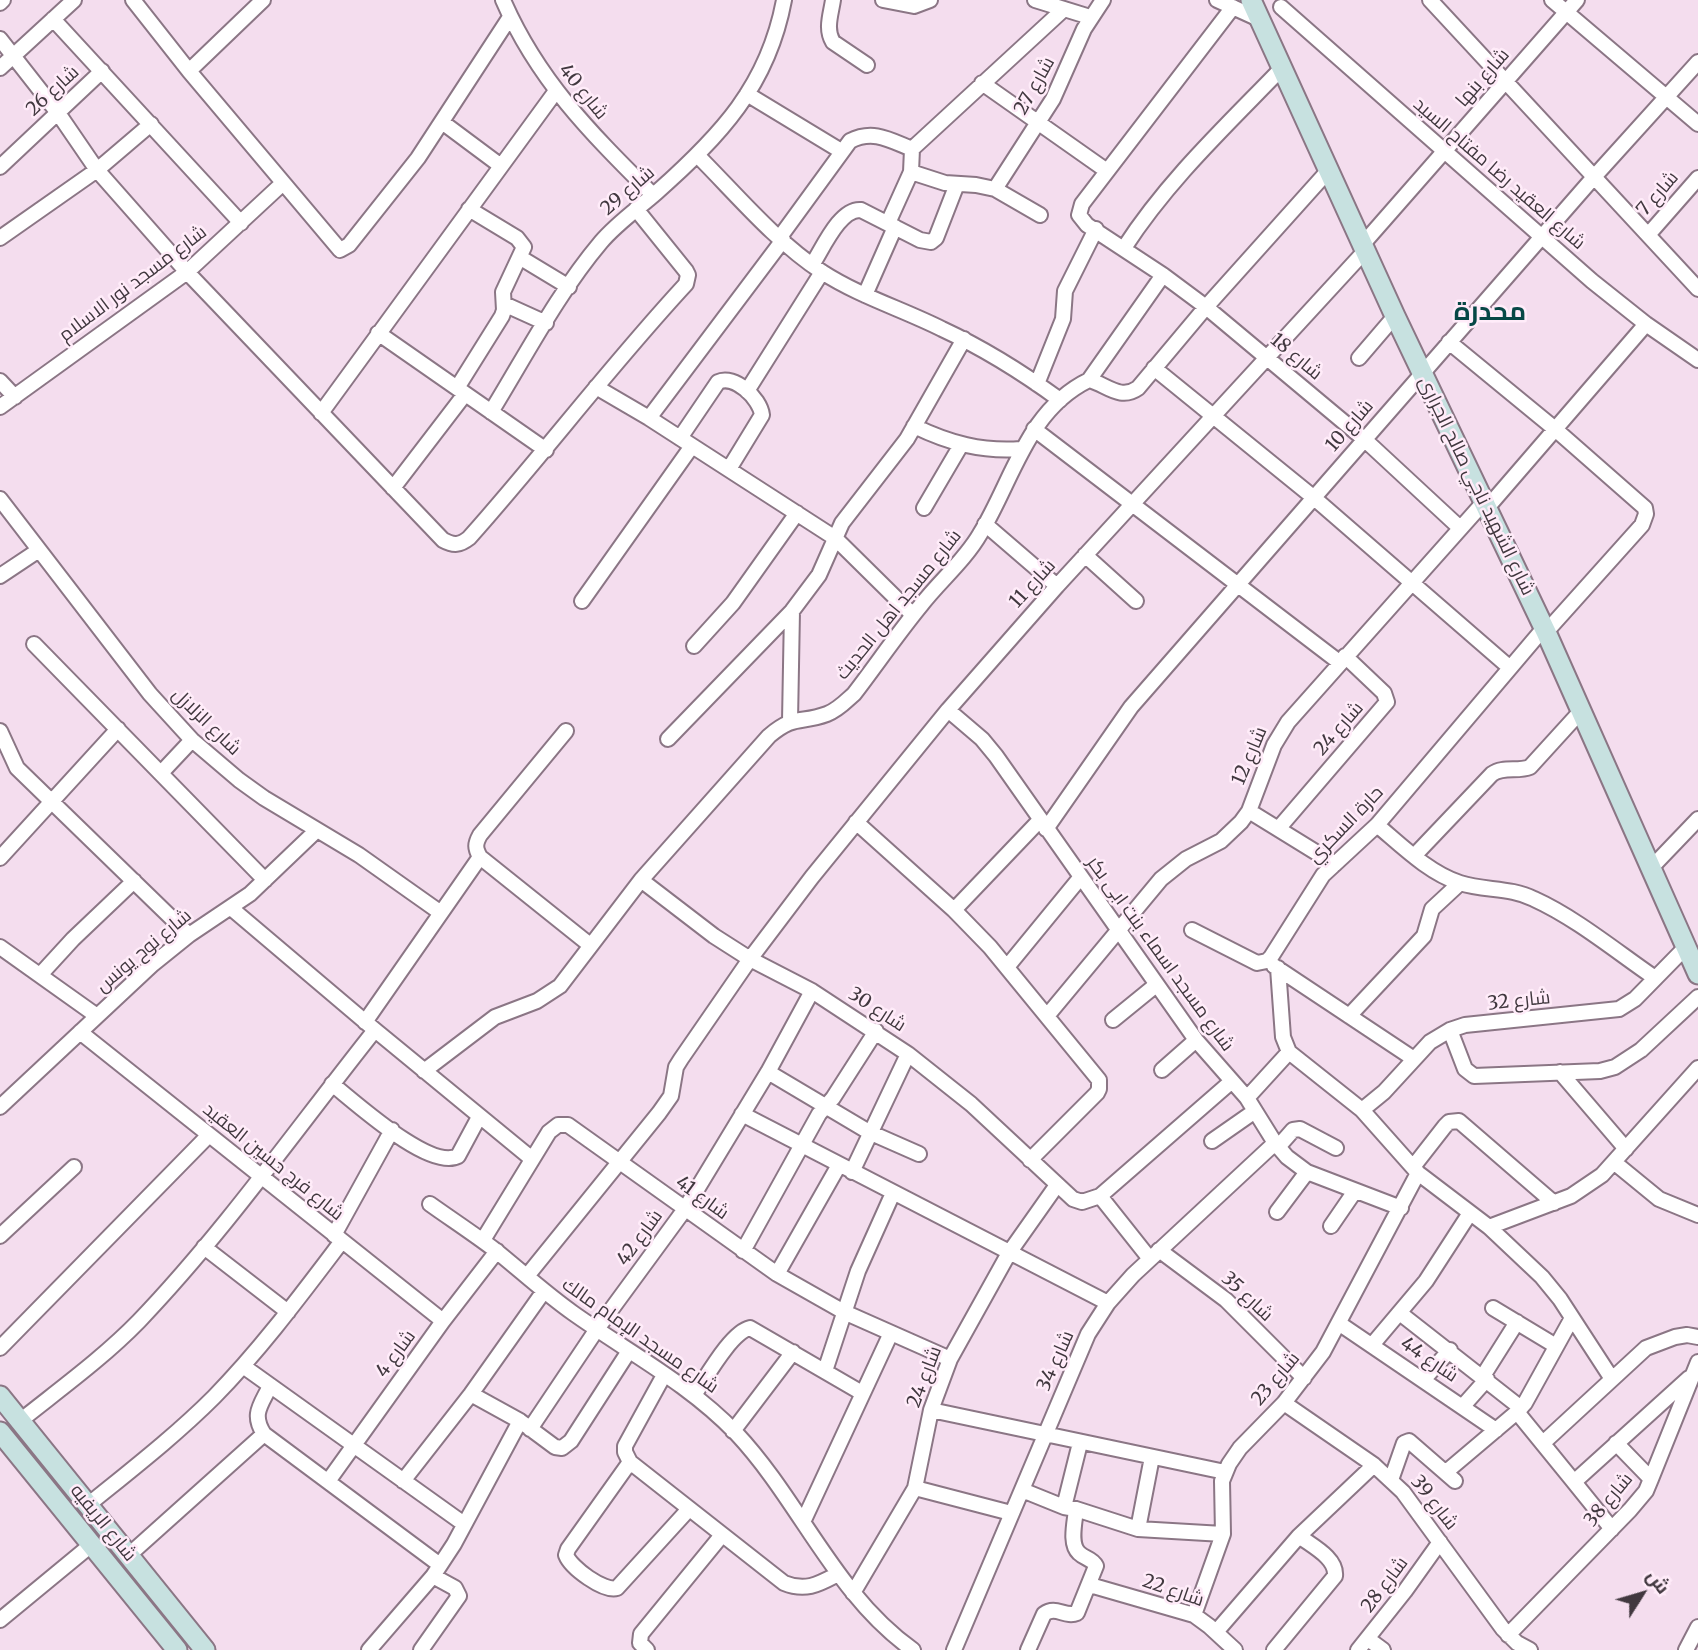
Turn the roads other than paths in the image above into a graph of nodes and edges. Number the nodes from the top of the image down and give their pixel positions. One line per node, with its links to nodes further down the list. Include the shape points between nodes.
1 (75, 0): 21 (street)
2 (134, 0): 30 (street)
3 (263, 0): 30 (street)
4 (503, 0): 19 (street, شارع 40)
5 (784, 0): 34 (street, شارع 29, via 769,51)
6 (833, 0): 26 (street, via 830,37)
7 (883, 0): 8 (street, via 914,6)
8 (930, 0)
9 (1035, 0): 17 (street)
10 (1103, 0): 20 (street, شارع 27)
11 (1217, 0): 15 (street)
12 (1430, 0): 31 (street)
13 (1552, 0): 18 (street)
14 (1577, 0): 18 (street, شارع بنها)
15 (1242, 4): 22 (street, شارع الشهيد ناجي صالح الجرارى); 48 (street)
16 (1284, 4): 22 (street); 43 (street, شارع العقيد رضا مفتاح السيد)
17 (1063, 9): 20 (street); 32 (street)
18 (1566, 13): 31 (street, شارع بنها); 35 (street)
19 (510, 17): 33 (street, شارع 40); 37 (street)
20 (1090, 17): 38 (street, شارع 27, via 1061,85)
21 (53, 19): 24 (street); 29 (street)
22 (1262, 24): 28 (street, شارع الشهيد ناجي صالح الجرارى)
23 (0, 38): 24 (street)
24 (14, 55): 27 (street); 36 (street)
25 (1698, 62): 35 (street, شارع 10)
26 (867, 65)
27 (0, 68)
28 (1282, 68): 49 (street, شارع الشهيد ناجي صالح الجرارى); 67 (street, via 1180,172)
29 (102, 71): 36 (street, شارع 26); 39 (street)
30 (189, 71): 53 (street)
31 (1506, 81): 43 (street, شارع بنها); 51 (street)
32 (982, 83): 38 (street); 41 (street)
33 (555, 91): 45 (street); 56 (street, شارع 40)
34 (747, 94): 42 (street); 44 (street, شارع 29)
35 (1666, 98): 40 (street); 51 (street, شارع 10)
36 (58, 113): 46 (street, شارع 26); 47 (street)
37 (442, 122): 45 (street); 53 (street, via 345,249 336,247)
38 (1038, 122): 48 (street); 55 (street, شارع 27)
39 (151, 124): 47 (street); 60 (street)
40 (1698, 124)
41 (912, 149): 42 (street, via 870,134); 50 (street)
42 (841, 151): 66 (street)
43 (1444, 152): 65 (street, شارع العقيد رضا مفتاح السيد); 68 (street, شارع بنها)
44 (698, 156): 56 (street, شارع 29); 66 (street)
45 (501, 166): 57 (street)
46 (0, 167)
47 (97, 170): 64 (street); 71 (street)
48 (1107, 171): 62 (street, via 1080,208 1083,221)
49 (1328, 171): 68 (street, شارع الشهيد ناجي صالح الجرارى); 77 (street)
50 (911, 172): 54 (street); 61 (street)
51 (1594, 177): 63 (street); 65 (street, شارع 10)
52 (1698, 178): 63 (street, شارع 7)
53 (283, 183): 60 (street, شارع مسجد نور الاسلام)
54 (957, 184): 55 (street); 61 (street, via 931,242)
55 (995, 189): 59 (street)
56 (653, 195): 58 (street, شارع 29)
57 (469, 209): 69 (street, via 522,242); 81 (street)
58 (636, 209): 73 (street, شارع 29, via 604,239); 92 (street, via 686,271 688,280)
59 (1040, 215)
60 (241, 223): 71 (street, شارع مسجد نور الاسلام)
61 (891, 225): 70 (street, via 853,209); 75 (street)
62 (1096, 229): 67 (street, شارع 18); 91 (street, via 1065,291 1063,319)
63 (1648, 235): 74 (street)
64 (0, 238)
65 (1542, 238): 80 (street, شارع العقيد رضا مفتاح السيد); 83 (street, شارع 10)
66 (781, 239): 70 (street); 101 (street)
67 (1124, 248): 72 (street, شارع 18)
68 (1364, 248): 78 (street, شارع الشهيد ناجي صالح الجرارى); 84 (street, شارع 11)
69 (521, 258): 73 (street); 76 (street, via 503,292)
70 (817, 268): 75 (street); 94 (street)
71 (187, 272): 95 (street, شارع مسجد نور الاسلام); 99 (street)
72 (1163, 275): 77 (street, شارع 18); 89 (street, شارع مسجد اهل الحديث)
73 (569, 287): 79 (street, شارع 29)
74 (1698, 289)
75 (864, 295): 82 (street)
76 (504, 304): 79 (street); 93 (street, via 502,316)
77 (1206, 307): 84 (street, شارع 18); 87 (street)
78 (1395, 316): 85 (street); 88 (street, شارع الشهيد ناجي صالح الجرارى)
79 (546, 323): 98 (street, شارع 29)
80 (1646, 324): 86 (street, شارع العقيد رضا مفتاح السيد); 104 (street, شارع 12)
81 (378, 333): 93 (street); 99 (street)
82 (964, 340): 91 (street); 102 (street)
83 (1449, 342): 88 (street, شارع 10); 104 (street)
84 (1267, 358): 100 (street, شارع 11); 105 (street, شارع 18)
85 (1359, 358)
86 (1698, 360)
87 (1154, 368): 89 (street, via 1127,394); 100 (street)
88 (1422, 373): 105 (street, شارع 10); 115 (street, شارع الشهيد ناجي صالح الجرارى)
89 (1088, 380): 96 (street, شارع مسجد اهل الحديث)
90 (0, 381): 95 (street)
91 (1037, 384): 96 (street)
92 (596, 387): 101 (street); 109 (street)
93 (461, 391): 98 (street); 111 (street)
94 (747, 391): 106 (street, via 730,380 718,382); 110 (street, via 762,415)
95 (15, 397): 97 (street, شارع مسجد نور الاسلام)
96 (1060, 400): 103 (street, شارع مسجد اهل الحديث)
97 (0, 407)
98 (491, 412): 109 (street)
99 (321, 414): 111 (street)
100 (1213, 416): 112 (street); 114 (street, شارع 11)
101 (649, 418): 106 (street)
102 (914, 426): 107 (street); 120 (street)
103 (1034, 429): 108 (street, شارع مسجد اهل الحديث); 114 (street)
104 (1555, 429): 115 (street, شارع 12); 131 (street, حارة السكري, via 1645,508 1646,514 1642,525)
105 (1364, 439): 112 (street, شارع 10); 119 (street, شارع 18)
106 (686, 442): 110 (street); 127 (street)
107 (961, 445): 108 (street, via 998,451); 116 (street)
108 (1021, 449): 118 (street, شارع مسجد اهل الحديث)
109 (546, 450): 111 (street, via 469,538 457,545 443,540)
110 (729, 469): 117 (street)
111 (393, 488)
112 (1313, 497): 124 (street); 125 (street, شارع 10)
113 (0, 499): 121 (street, شارع الزلازل)
114 (1133, 504): 122 (street, شارع 11); 125 (street)
115 (1486, 505): 119 (street, شارع 12); 131 (street, شارع الشهيد ناجي صالح الجرارى)
116 (924, 508)
117 (797, 513): 120 (street); 133 (street, via 733,603)
118 (985, 524): 126 (street); 130 (street, شارع مسجد اهل الحديث)
119 (1461, 528): 124 (street, شارع 12)
120 (835, 538): 129 (street, via 819,575); 130 (street)
121 (39, 550): 123 (street); 143 (street, شارع الزلازل, via 150,694)
122 (1085, 555): 126 (street, شارع 11); 128 (street)
123 (0, 576)
124 (1411, 582): 134 (street, شارع 12); 135 (street)
125 (1238, 584): 134 (street); 149 (street, شارع 10, via 1131,707)
126 (1057, 586): 136 (street, شارع 11)
127 (582, 601)
128 (1136, 601)
129 (792, 611): 138 (street); 142 (street)
130 (913, 615): 138 (street, شارع مسجد اهل الحديث, via 841,706 828,714)
131 (1545, 630): 135 (street, حارة السكري); 137 (street, شارع الشهيد ناجي صالح الجرارى)
132 (34, 644): 139 (street)
133 (694, 646)
134 (1342, 659): 146 (street, شارع 12, via 1280,733); 151 (street, شارع 24, via 1384,694 1387,702)
135 (1509, 667): 150 (street, حارة السكري)
136 (948, 710): 148 (street, شارع 11); 149 (street, شارع مسجد اسماء بنت ابى بكر, via 982,739)
137 (1581, 712): 153 (street, via 1530,767 1492,774); 157 (street, شارع الشهيد ناجي صالح الجرارى)
138 (790, 720): 160 (street, via 769,736)
139 (118, 729): 144 (street); 145 (street)
140 (0, 731): 145 (street, via 17,768)
141 (566, 731): 154 (street, via 480,835 476,844)
142 (668, 739)
143 (192, 740): 144 (street); 152 (street, شارع الزلازل, via 239,780)
144 (161, 773): 159 (street)
145 (52, 801): 155 (street); 161 (street)
146 (1249, 811): 151 (street); 167 (street, شارع 12, via 1232,832 1161,878)
147 (1698, 819): 157 (street)
148 (856, 821): 164 (street); 172 (street, شارع 11)
149 (1043, 825): 158 (street, شارع مسجد اسماء بنت ابى بكر); 164 (street, شارع 10)
150 (1377, 825): 153 (street); 156 (street, حارة السكري)
151 (1278, 829): 156 (street)
152 (317, 830): 159 (street, شارع نوح يونس); 165 (street, شارع الزلازل)
153 (1414, 856): 162 (street)
154 (480, 857): 165 (street); 169 (street)
155 (0, 858)
156 (1335, 864): 173 (street, حارة السكري, via 1313,888 1272,957)
157 (1652, 867): 171 (street, شارع الشهيد ناجي صالح الجرارى)
158 (1080, 878): 167 (street, شارع مسجد اسماء بنت ابى بكر); 174 (street)
159 (265, 880): 163 (street, شارع نوح يونس)
160 (641, 880): 169 (street); 172 (street, شارع 30)
161 (134, 881): 168 (street); 176 (street)
162 (1460, 883): 177 (street, via 1534,899); 183 (street, via 1432,909 1424,936)
163 (231, 908): 168 (street, شارع نوح يونس); 185 (street)
164 (954, 910): 174 (street)
165 (441, 913): 185 (street)
166 (1192, 930): 173 (street, via 1256,962)
167 (1117, 931): 178 (street, شارع مسجد اسماء بنت ابى بكر); 182 (street, شارع 12)
168 (189, 935): 181 (street, شارع نوح يونس)
169 (590, 945): 195 (street, via 568,977 549,994 495,1017)
170 (0, 947): 176 (street)
171 (1691, 949): 175 (street, شارع الشهيد ناجي صالح الجرارى); 177 (street, شارع 32)
172 (750, 959): 179 (street, شارع 30); 217 (street, شارع 11, via 676,1067 671,1096)
173 (1272, 965): 183 (street); 190 (street)
174 (1007, 967): 182 (street)
175 (1698, 974)
176 (40, 975): 181 (street)
177 (1655, 978): 186 (street, شارع 32, via 1619,1009)
178 (1156, 985): 184 (street); 189 (street, شارع مسجد اسماء بنت ابى بكر)
179 (812, 991): 187 (street, شارع 30); 196 (street, شارع 42)
180 (1698, 997): 197 (street, via 1629,1060 1600,1071)
181 (97, 1016): 188 (street, شارع نوح يونس)
182 (1048, 1016): 216 (street, via 1100,1084 1097,1093)
183 (1349, 1016): 192 (street)
184 (1113, 1020)
185 (370, 1026): 195 (street); 199 (street)
186 (1450, 1030): 192 (street, شارع 32); 197 (street, via 1470,1075)
187 (876, 1031): 191 (street, شارع 30); 202 (street)
188 (80, 1032): 201 (street, شارع نوح يونس); 208 (street, شارع فرج حسين العقيد)
189 (1196, 1040): 194 (street); 198 (street, شارع مسجد اسماء بنت ابى بكر)
190 (1289, 1052): 200 (street); 203 (street)
191 (908, 1054): 207 (street); 216 (street, شارع 30, via 971,1104)
192 (1414, 1059): 203 (street, شارع 32)
193 (1698, 1068): 213 (street)
194 (1162, 1070)
195 (424, 1071): 205 (street)
196 (768, 1072): 202 (street); 204 (street, شارع 42)
197 (1560, 1072): 213 (street)
198 (1232, 1081): 200 (street, شارع مسجد اسماء بنت ابى بكر); 227 (street)
199 (332, 1084): 206 (street); 223 (street)
200 (1251, 1104): 209 (street); 210 (street, شارع مسجد اسماء بنت ابى بكر)
201 (0, 1107)
202 (826, 1107): 207 (street); 211 (street)
203 (1362, 1110): 221 (street)
204 (743, 1114): 211 (street); 230 (street, شارع 42)
205 (479, 1117): 206 (street, via 454,1159 434,1156); 215 (street)
206 (391, 1130): 238 (street)
207 (869, 1132): 214 (street); 220 (street)
208 (209, 1135): 223 (street, شارع فرج حسين العقيد); 262 (street)
209 (1212, 1141)
210 (1276, 1145): 212 (street, شارع 34, via 1300,1129); 222 (street, شارع مسجد اسماء بنت ابى بكر); 244 (street, شارع 34)
211 (801, 1146): 220 (street); 242 (street)
212 (1336, 1148)
213 (1626, 1149): 218 (street)
214 (919, 1154)
215 (532, 1159): 217 (street, شارع 41, via 549,1132 564,1124); 239 (street, شارع 41)
216 (1030, 1160): 224 (street, شارع 30)
217 (619, 1161): 230 (street, شارع 41); 246 (street, شارع 11)
218 (1615, 1163): 228 (street, via 1587,1187); 234 (street, via 1659,1199)
219 (74, 1167): 237 (street)
220 (846, 1168): 226 (street); 245 (street)
221 (1416, 1170): 228 (street, شارع 23, via 1446,1126 1459,1121); 231 (street, شارع 23); 233 (street)
222 (1307, 1172): 225 (street, شارع مسجد اسماء بنت ابى بكر); 232 (street)
223 (261, 1176): 238 (street, شارع فرج حسين العقيد); 240 (street)
224 (1056, 1185): 227 (street, شارع 30, via 1082,1202); 243 (street, شارع 24)
225 (1355, 1191): 231 (street, شارع مسجد اسماء بنت ابى بكر); 235 (street)
226 (893, 1193): 243 (street); 251 (street)
227 (1100, 1196): 244 (street, شارع 35)
228 (1554, 1203): 236 (street)
229 (429, 1204): 239 (street, شارع مسجد الإمام مالك)
230 (685, 1209): 242 (street, شارع 41); 257 (street, شارع 42)
231 (1401, 1209): 256 (street, شارع 23)
232 (1277, 1212)
233 (1470, 1213): 236 (street); 252 (street)
234 (1698, 1215)
235 (1331, 1226)
236 (1489, 1227): 253 (street, via 1542,1277)
237 (0, 1236)
238 (338, 1238): 250 (street); 254 (street, شارع فرج حسين العقيد)
239 (483, 1240): 241 (street, شارع مسجد الإمام مالك)
240 (204, 1247): 250 (street); 284 (street, via 118,1340)
241 (497, 1251): 246 (street, شارع مسجد الإمام مالك); 254 (street, شارع 4)
242 (743, 1251): 245 (street, شارع 41)
243 (1009, 1253): 248 (street); 266 (street, شارع 24)
244 (1155, 1254): 248 (street, شارع 34); 271 (street, شارع 35, via 1226,1300)
245 (777, 1275): 251 (street, شارع 41)
246 (527, 1276): 247 (street, شارع مسجد الإمام مالك)
247 (544, 1292): 257 (street, شارع مسجد الإمام مالك); 277 (street)
248 (1108, 1303): 290 (street, شارع 34, via 1088,1334)
249 (1493, 1308): 255 (street)
250 (288, 1312): 267 (street)
251 (844, 1312): 258 (street, شارع 41); 269 (street)
252 (1401, 1314): 260 (street); 263 (street)
253 (1572, 1318): 261 (street); 274 (street)
254 (443, 1321): 294 (street, شارع 4)
255 (1517, 1322): 261 (street); 272 (street)
256 (1340, 1324): 260 (street, شارع 44); 271 (street, شارع 23)
257 (597, 1329): 264 (street, شارع مسجد الإمام مالك); 285 (street, شارع 42)
258 (891, 1333): 266 (street, شارع 41); 276 (street)
259 (1698, 1337): 274 (street, via 1660,1341)
260 (1372, 1345): 273 (street, شارع 44)
261 (1556, 1346): 283 (street)
262 (0, 1348)
263 (1450, 1350): 272 (street); 273 (street)
264 (629, 1351): 270 (street, شارع مسجد الإمام مالك); 285 (street, via 568,1445 555,1447)
265 (793, 1352): 269 (street); 278 (street, via 757,1330 744,1329); 287 (street)
266 (950, 1359): 282 (street, شارع 24)
267 (243, 1366): 275 (street); 306 (street, via 195,1415)
268 (1695, 1368): 293 (street); 299 (street, شارع 38)
269 (825, 1371): 276 (street)
270 (664, 1375): 278 (street, شارع مسجد الإمام مالك); 296 (street, via 625,1446)
271 (1304, 1378): 280 (street, شارع 23)
272 (1485, 1378): 281 (street); 283 (street)
273 (1424, 1379): 281 (street, شارع 44)
274 (1612, 1379): 292 (street)
275 (270, 1386): 289 (street, via 257,1412); 294 (street)
276 (862, 1393): 310 (street)
277 (471, 1394): 285 (street); 302 (street)
278 (694, 1395): 287 (street, شارع مسجد الإمام مالك)
279 (0, 1396): 284 (street, شارع الريفيه)
280 (1284, 1403): 297 (street, شارع 39); 298 (street, شارع 23, via 1240,1448)
281 (1463, 1406): 286 (street, شارع 44)
282 (931, 1410): 290 (street); 304 (street, شارع 24)
283 (1519, 1410): 286 (street); 292 (street)
284 (20, 1421): 306 (street, شارع الريفيه)
285 (525, 1425): 311 (street, شارع 42)
286 (1496, 1430): 301 (street, via 1450,1476 1409,1441 1404,1443)
287 (733, 1431): 310 (street, شارع مسجد الإمام مالك)
288 (0, 1432): 318 (street, شارع الريفيه)
289 (264, 1434): 300 (street); 319 (street)
290 (1045, 1436): 291 (street); 305 (street, شارع 34)
291 (1080, 1443): 295 (street); 307 (street)
292 (1543, 1443): 303 (street)
293 (1616, 1443): 299 (street); 303 (street)
294 (354, 1446): 300 (street, شارع 4); 302 (street)
295 (1153, 1457): 298 (street); 313 (street)
296 (630, 1462): 308 (street); 308 (street, via 568,1549 571,1563 602,1587 617,1588)
297 (1374, 1465): 301 (street, شارع 39); 316 (street)
298 (1225, 1472): 314 (street)
299 (1651, 1479): 312 (street, شارع 38)
300 (329, 1480): 320 (street)
301 (1391, 1480): 317 (street, شارع 39)
302 (403, 1481): 311 (street)
303 (1574, 1482): 312 (street)
304 (915, 1488): 309 (street); 323 (street, شارع 24)
305 (1022, 1490): 307 (street); 309 (street, شارع 34)
306 (89, 1505): 319 (street, شارع الريفيه)
307 (1070, 1508): 313 (street); 322 (street, via 1073,1545 1096,1566)
308 (689, 1509): 315 (street)
309 (1011, 1513): 336 (street, شارع 34)
310 (803, 1522): 321 (street, شارع مسجد الإمام مالك)
311 (464, 1524): 320 (street, شارع 42)
312 (1612, 1529): 328 (street, شارع 38)
313 (1138, 1530): 314 (street)
314 (1223, 1534): 324 (street)
315 (722, 1535): 321 (street, via 794,1587 813,1587); 334 (street, via 642,1634 640,1643)
316 (1299, 1536): 327 (street); 339 (street, via 1330,1560 1335,1576)
317 (1440, 1542): 328 (street, شارع 39); 329 (street, شارع 28)
318 (91, 1545): 325 (street); 330 (street, شارع الريفيه)
319 (129, 1555): 331 (street, شارع الريفيه)
320 (437, 1571): 332 (street, شارع 42); 333 (street, via 459,1596)
321 (838, 1574): 323 (street, شارع مسجد الإمام مالك)
322 (1090, 1585): 324 (street, شارع 22); 337 (street, via 1077,1614 1055,1609 1044,1614)
323 (853, 1593): 335 (street, شارع مسجد الإمام مالك)
324 (1194, 1615): 327 (street, شارع 22)
325 (0, 1620)
326 (1698, 1627): 342 (street)
327 (1216, 1632): 338 (street, شارع 22)
328 (1508, 1635): 341 (street, شارع 39)
329 (1363, 1645): 340 (street)
330 (177, 1650)
331 (205, 1650)
332 (369, 1650)
333 (421, 1650)
334 (647, 1650)
335 (913, 1650)
336 (954, 1650)
337 (1028, 1650)
338 (1235, 1650)
339 (1274, 1650)
340 (1383, 1650)
341 (1530, 1650)
342 (1685, 1650)

